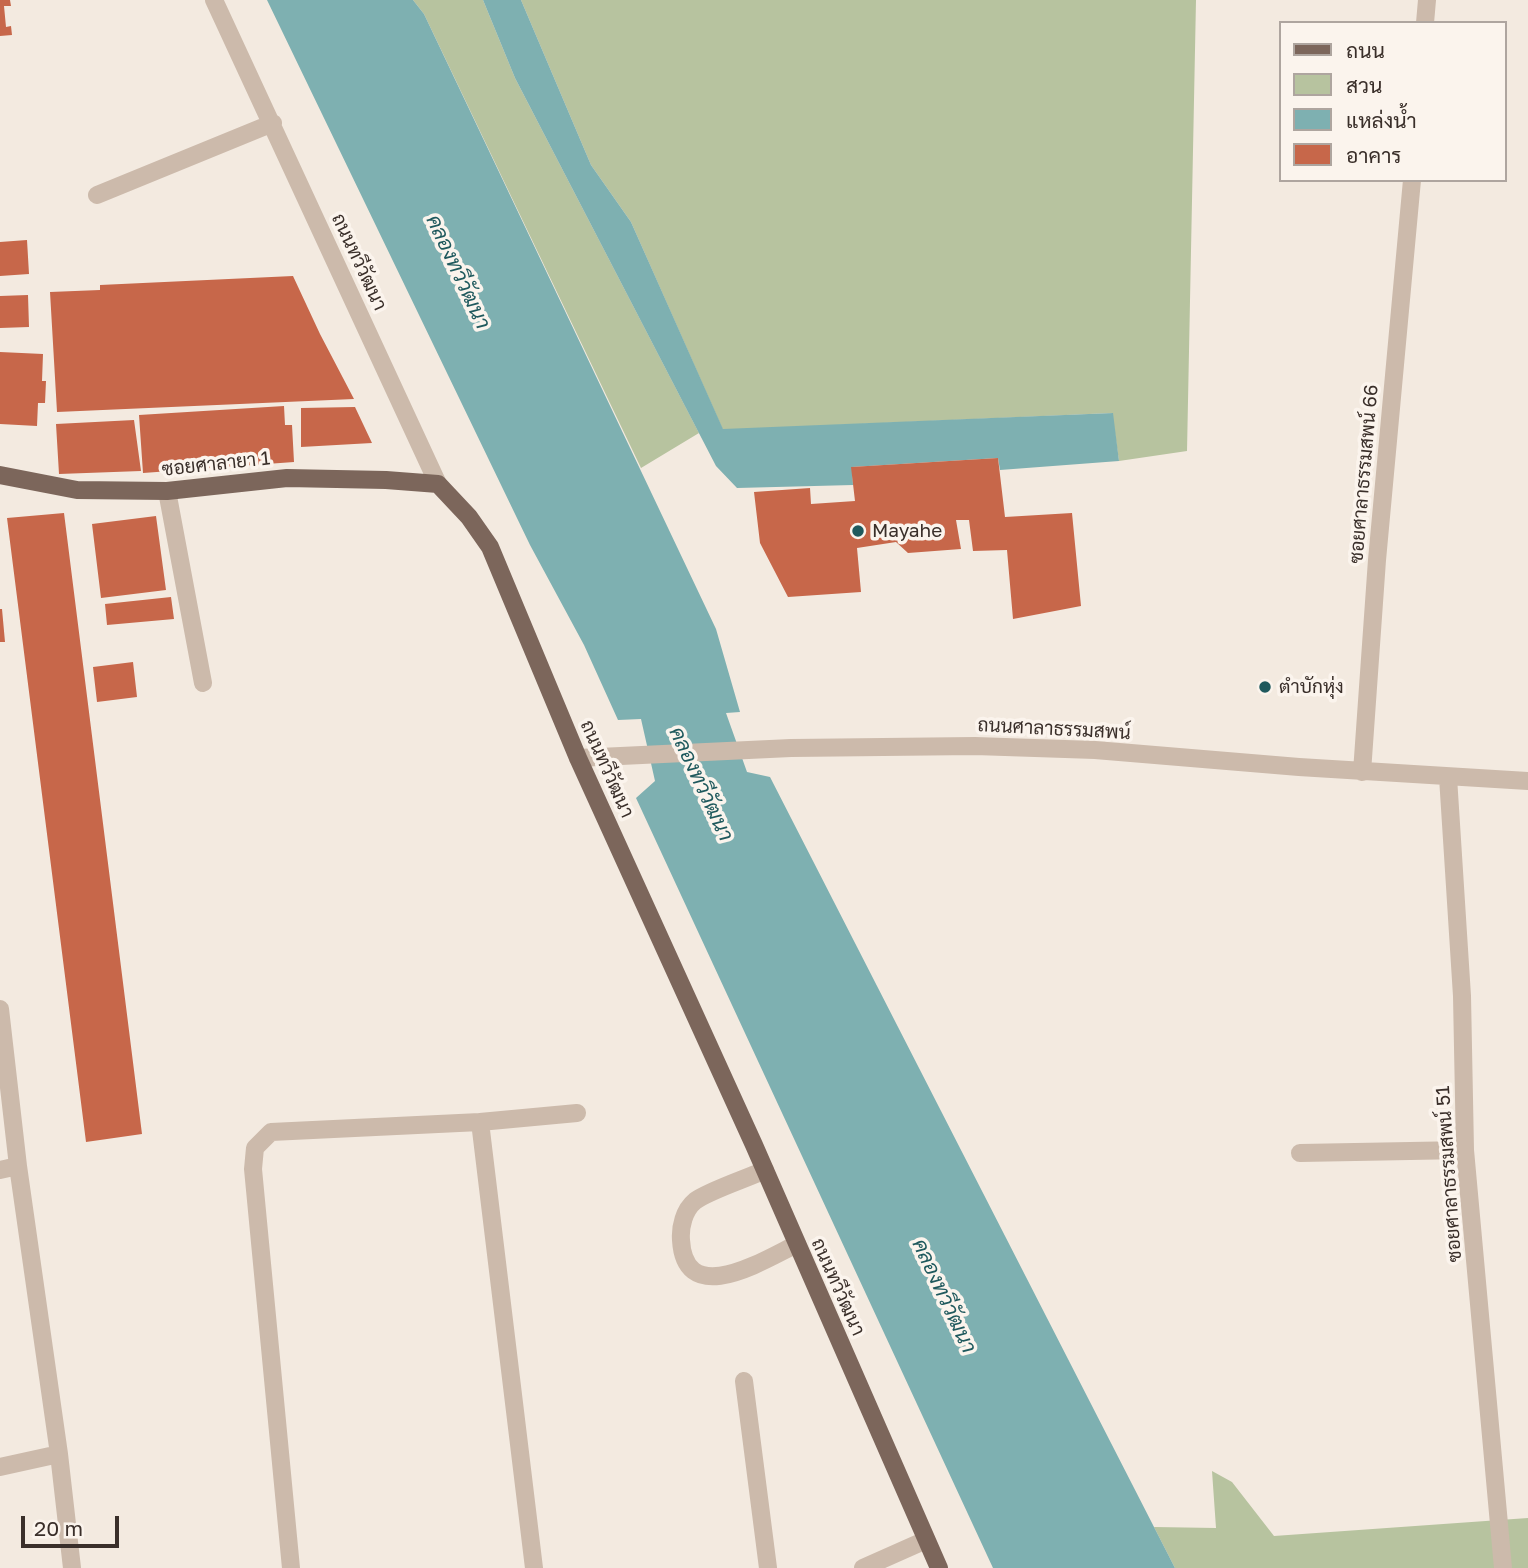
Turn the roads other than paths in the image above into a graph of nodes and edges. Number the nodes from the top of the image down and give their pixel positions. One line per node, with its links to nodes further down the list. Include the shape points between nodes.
1 (214, 0): 4 (street, ถนนทวีวัฒนา)
2 (1427, 0): 3 (street)
3 (1425, 21)
4 (273, 123): 6 (street); 8 (street, ถนนทวีวัฒนา)
5 (1412, 182): 12 (street, ซอยศาลาธรรมสพน์ 66)
6 (97, 195)
7 (0, 475): 9 (main road, ซอยศาลายา 1, via 77,490)
8 (438, 484): 9 (main road, ซอยศาลายา 1, via 287,478); 11 (main road, ถนนทวีวัฒนา, via 490,547)
9 (167, 491): 10 (street)
10 (203, 683)
11 (578, 758): 12 (street, ถนนศาลาธรรมสพน์, via 791,748 975,746 1095,750); 21 (main road, ถนนทวีวัฒนา)
12 (1362, 772): 13 (street, ถนนศาลาธรรมสพน์)
13 (1448, 777): 14 (street, ถนนศาลาธรรมสพน์); 18 (street, ซอยศาลาธรรมสพน์ 51, via 1462,996)
14 (1528, 781)
15 (0, 1009): 20 (street)
16 (578, 1113): 17 (street)
17 (480, 1122): 28 (street, via 271,1132 255,1148 253,1169); 29 (street)
18 (1465, 1150): 19 (street); 33 (street, ซอยศาลาธรรมสพน์ 51)
19 (1300, 1153)
20 (9, 1168): 24 (street)
21 (765, 1170): 22 (main road, ถนนทวีวัฒนา); 22 (street, via 694,1201 681,1231 689,1269 718,1277 737,1273)
22 (797, 1244): 26 (main road, ถนนทวีวัฒนา)
23 (744, 1381): 30 (street)
24 (59, 1454): 25 (street); 27 (street)
25 (0, 1467)
26 (926, 1540): 31 (street); 32 (main road, ถนนทวีวัฒนา)
27 (72, 1568)
28 (291, 1568)
29 (534, 1568)
30 (768, 1568)
31 (863, 1568)
32 (939, 1568)
33 (1503, 1568)

